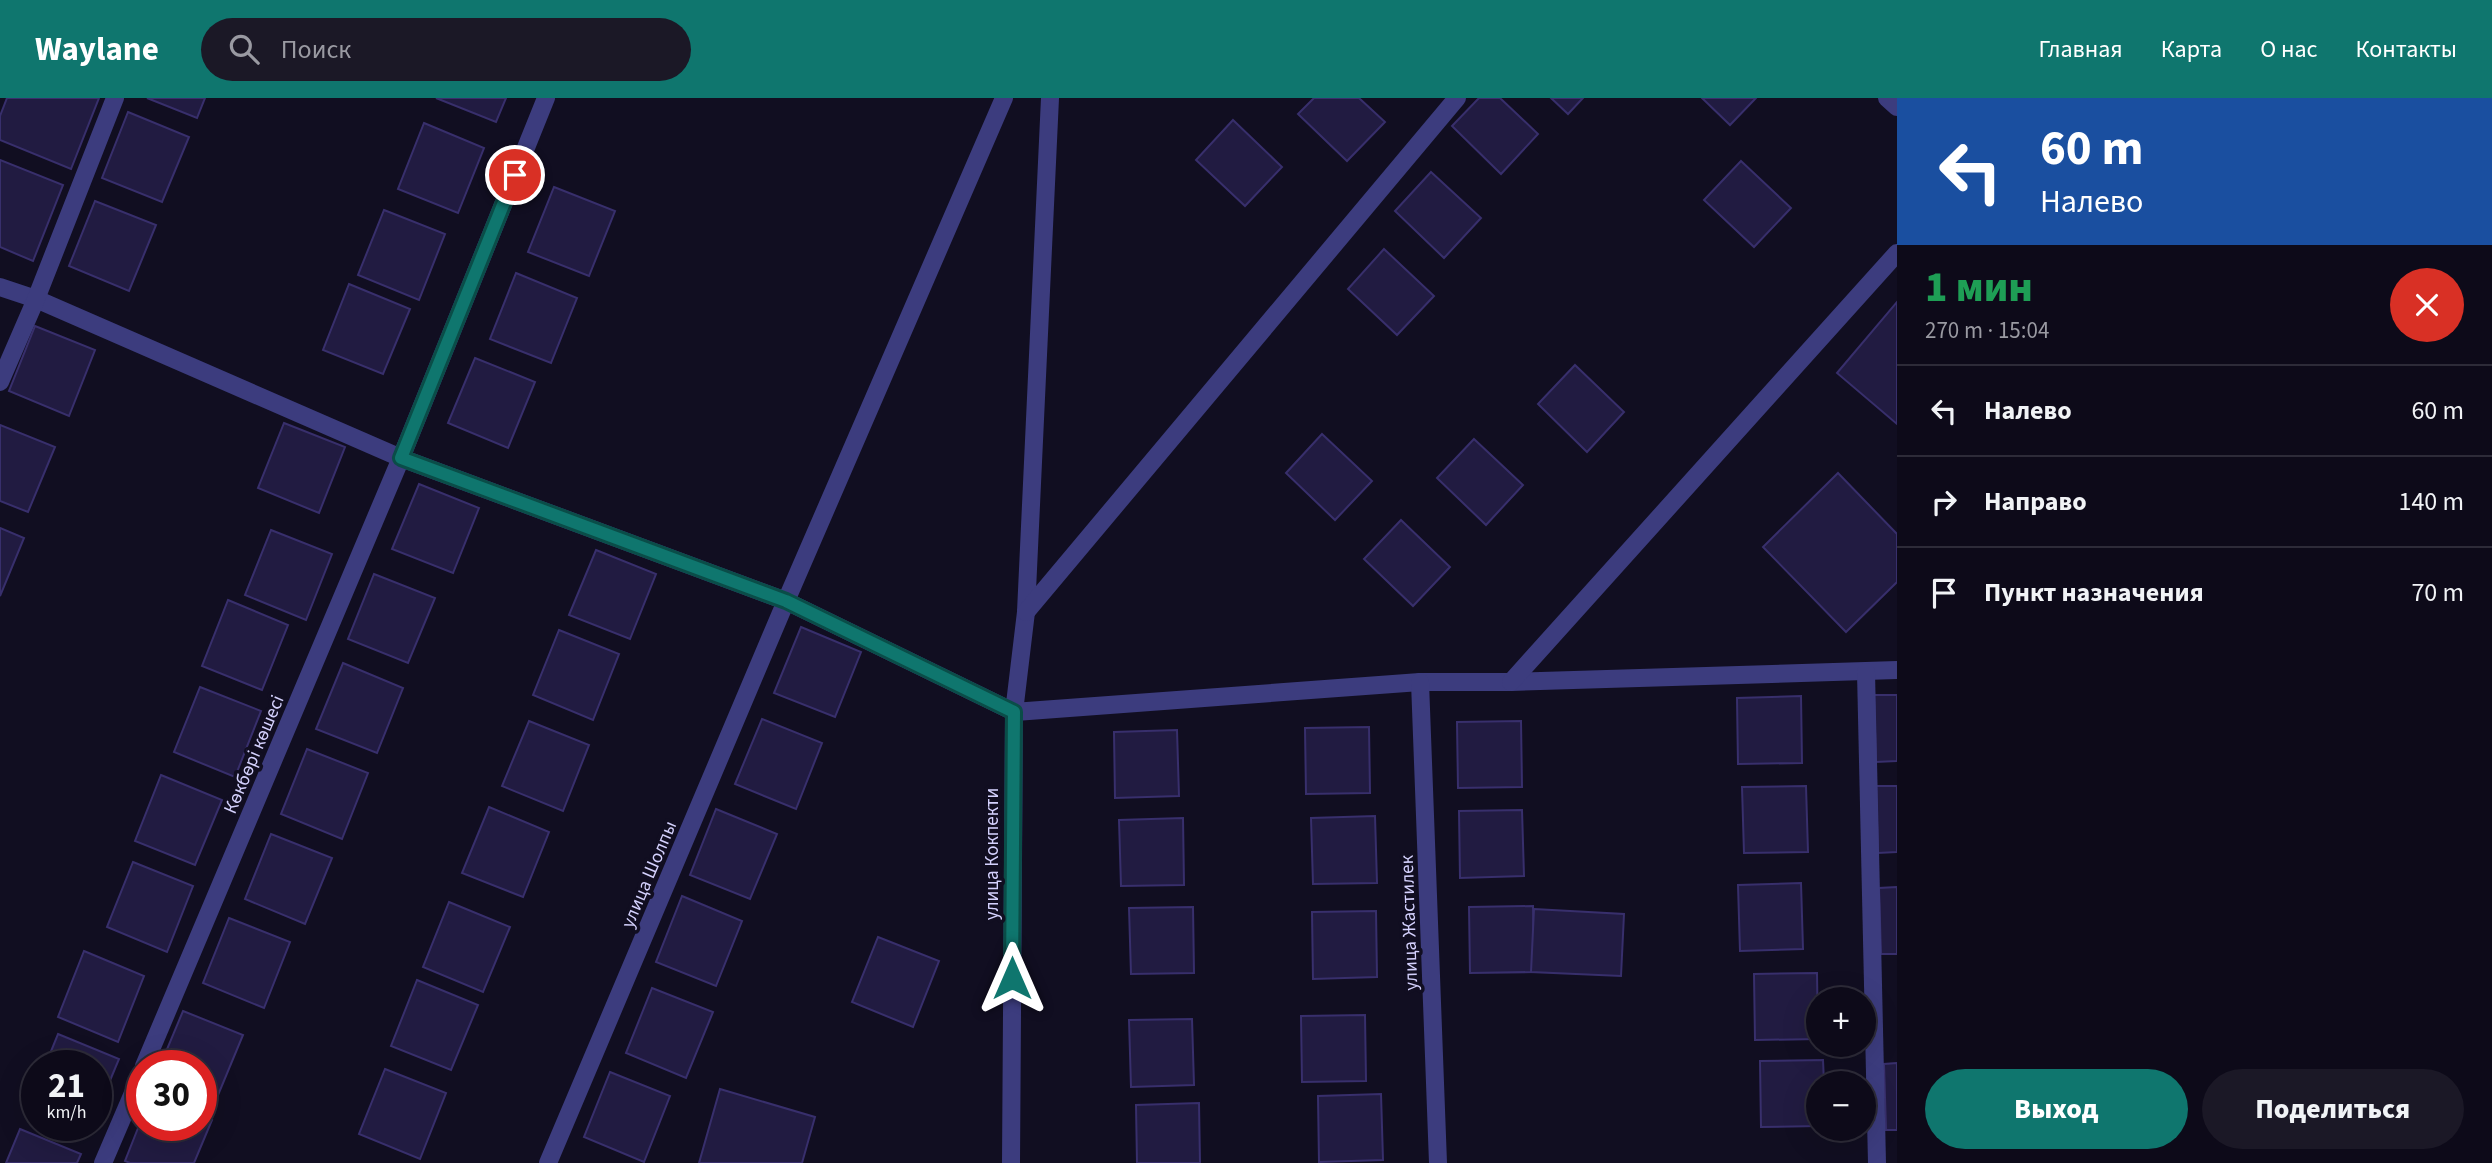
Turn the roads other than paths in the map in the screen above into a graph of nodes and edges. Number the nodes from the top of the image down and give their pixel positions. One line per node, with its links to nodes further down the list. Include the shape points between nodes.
1 (115, 98): 10 (street)
2 (546, 98): 12 (street, Көкбөрі көшесі)
3 (1004, 98): 13 (street, улица Шолпы)
4 (1049, 98): 14 (street, улица Кокпекти)
5 (1457, 98): 14 (street)
6 (1886, 98): 7 (street)
7 (1897, 107)
8 (1897, 253): 18 (street)
9 (0, 287): 10 (street)
10 (36, 299): 11 (street); 12 (street)
11 (0, 382)
12 (401, 458): 13 (street); 20 (street, Көкбөрі көшесі)
13 (786, 601): 19 (street); 23 (street, улица Шолпы)
14 (1026, 612): 19 (street, улица Кокпекти)
15 (1897, 670): 16 (street)
16 (1866, 672): 18 (street); 26 (street)
17 (1420, 682): 18 (street); 19 (street); 25 (street, улица Жастилек)
18 (1511, 682)
19 (1014, 712): 24 (street, улица Кокпекти)
20 (151, 1050)
21 (126, 1109): 22 (street)
22 (103, 1163)
23 (548, 1163)
24 (1011, 1163)
25 (1438, 1163)
26 (1877, 1163)

